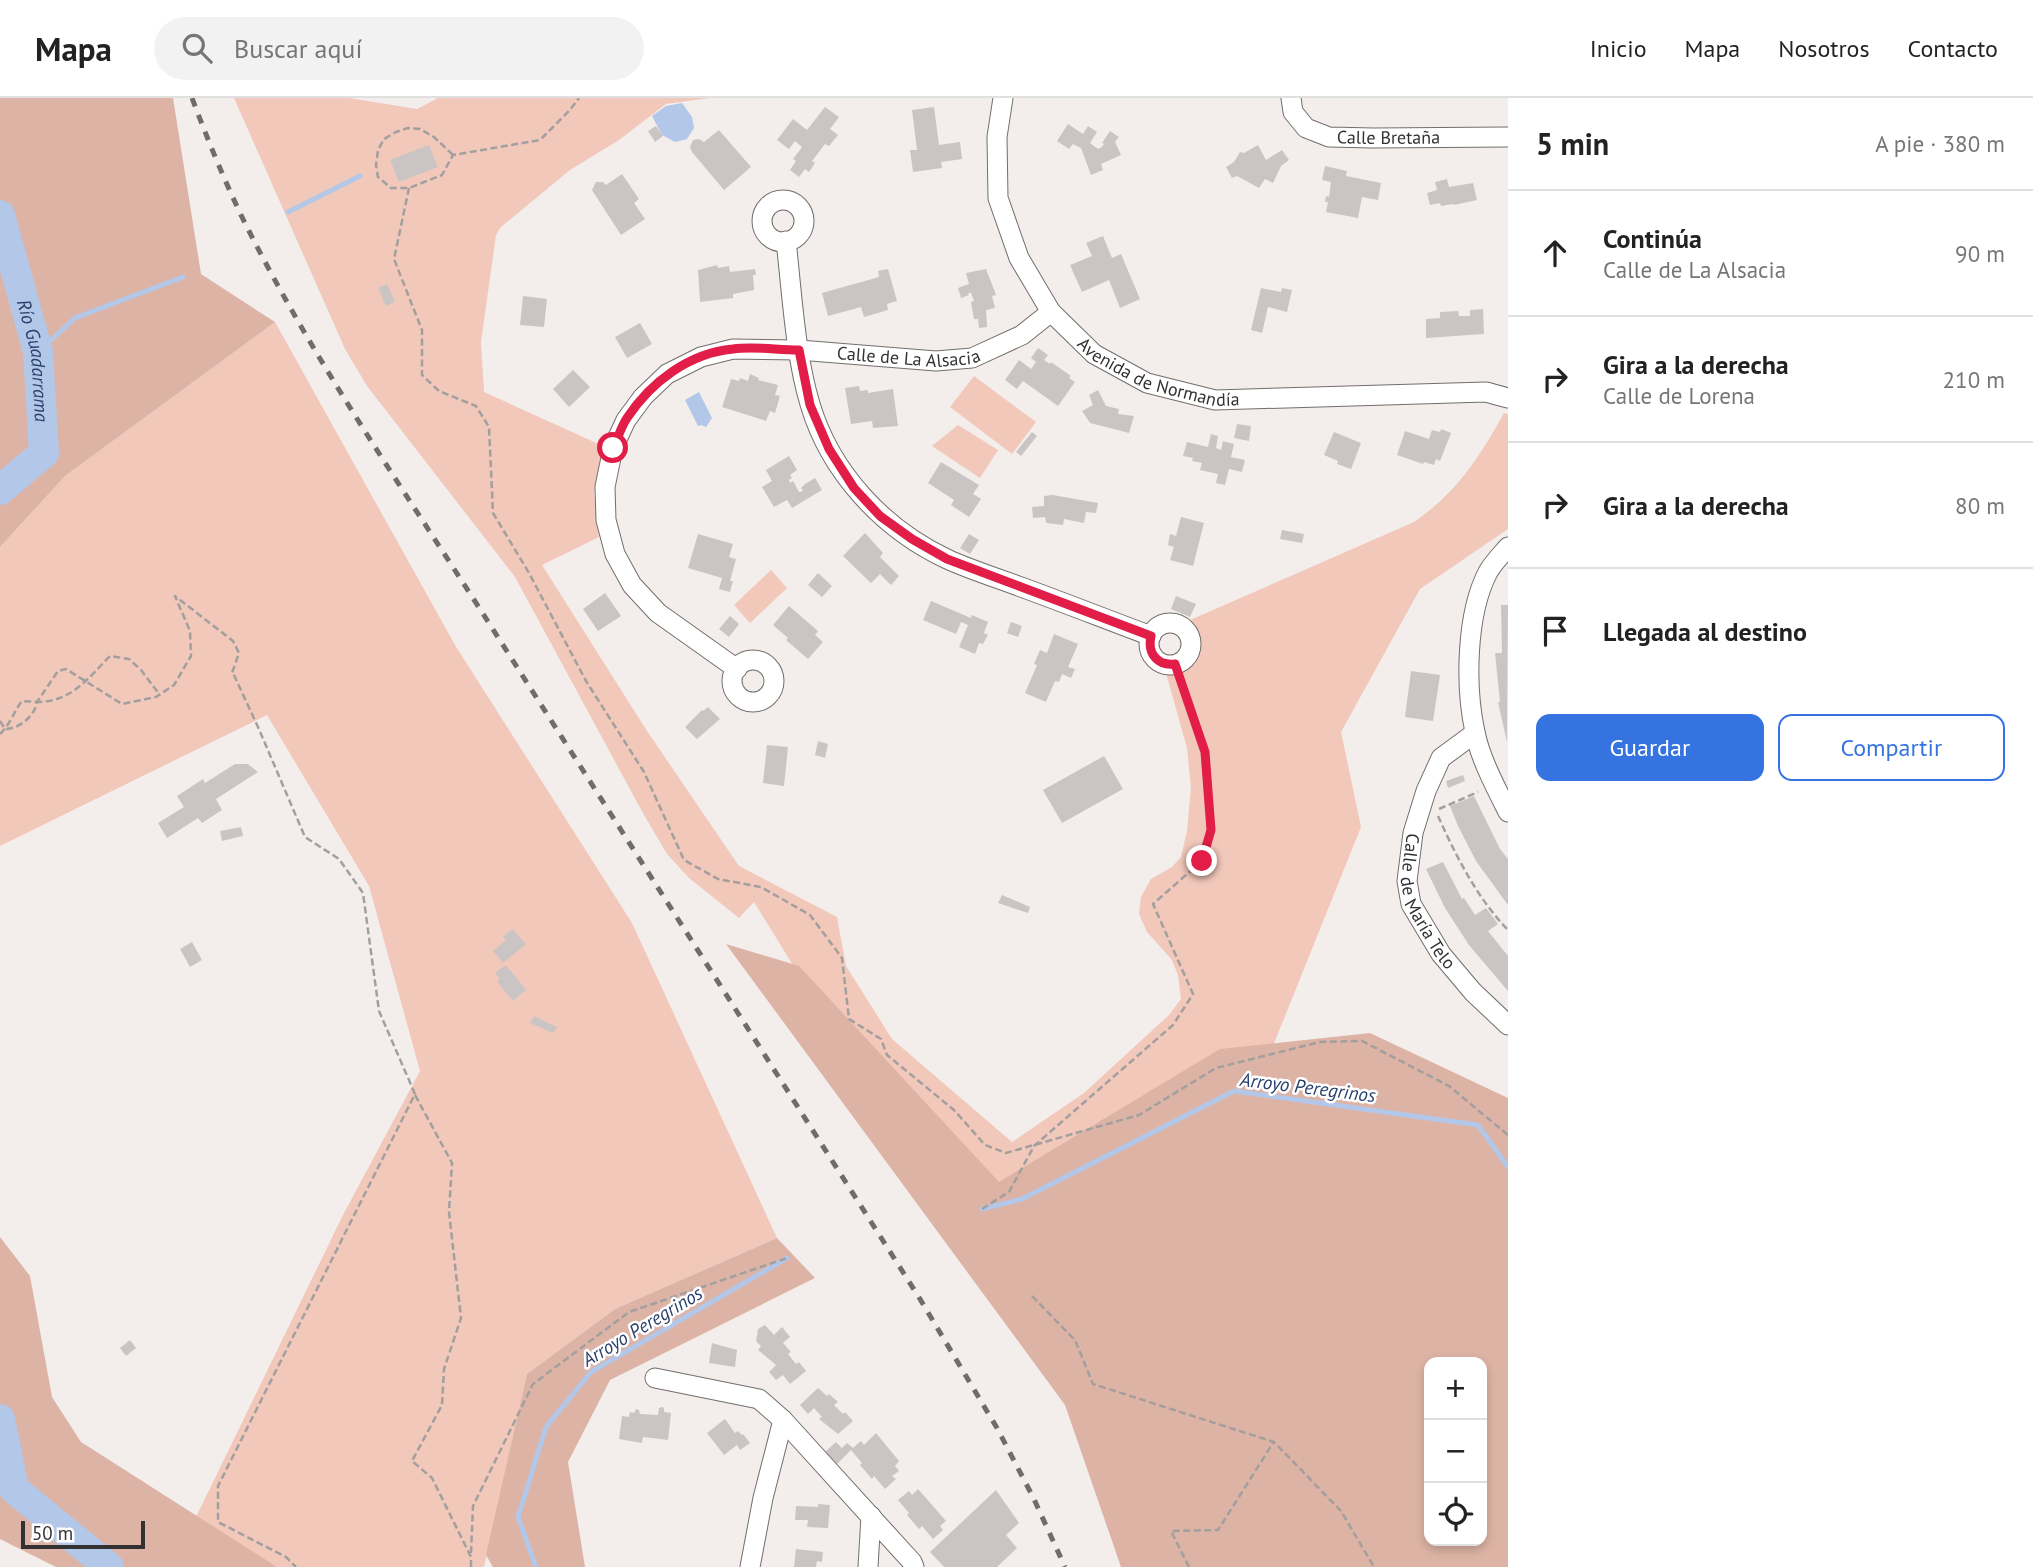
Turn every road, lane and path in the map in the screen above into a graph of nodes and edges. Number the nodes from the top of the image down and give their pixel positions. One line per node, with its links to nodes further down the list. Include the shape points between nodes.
1 (579, 98): 5 (path, via 540,140)
2 (1003, 98): 8 (street, Avenida de Normandía, via 997,137 998,198 1019,258)
3 (1291, 98): 4 (street, Calle Bretaña, via 1293,112 1306,128 1329,137)
4 (1508, 137)
5 (453, 155): 6 (path, via 442,175); 6 (path, via 421,129 408,128 384,139 378,150 378,177 391,188)
6 (409, 188): 28 (path, via 394,259 422,330 422,375 439,391 476,406 489,427 493,513 586,681 644,772 684,860 718,879 761,887 810,915 842,958 849,1019 881,1040 887,1055 954,1110 985,1145 1006,1153)
7 (786, 241): 9 (street)
8 (1051, 312): 9 (street, Calle de La Alsacia, via 1022,335 972,358 936,361); 10 (street, Avenida de Normandía, via 1094,354 1147,383 1215,400 1486,392)
9 (799, 350): 12 (street, via 810,405 829,449 854,488 880,516 947,559); 14 (street, Calle de La Alsacia, via 733,349 701,356 667,374 626,420 613,448 605,487 606,520 615,554 632,585 658,613)
10 (1508, 398)
11 (1508, 547): 20 (street, via 1488,571 1474,608 1469,644)
12 (1151, 636): 13 (street, via 1153,655 1163,663); 13 (street, via 1167,623 1186,630 1190,650)
13 (1175, 664): 28 (path, via 1205,752 1211,830 1202,861 1153,904 1193,994 1173,1025)
14 (737, 669)
15 (87, 681): 16 (path, via 121,704); 16 (path, via 110,656 129,659); 17 (path, via 61,699); 17 (path, via 66,668 58,671)
16 (159, 695): 26 (path, via 174,685 191,656 190,631 175,596 233,641 239,653 232,673 305,837 339,859 363,893 379,1011)
17 (37, 702): 19 (path, via 36,711 18,727); 19 (path, via 22,701)
18 (0, 721): 19 (path)
19 (5, 729): 21 (path)
20 (1475, 733): 22 (street); 25 (street, Calle de María Telo, via 1441,758 1426,790 1413,833 1407,881 1411,904 1441,954)
21 (0, 734)
22 (1494, 786): 23 (street); 24 (path, via 1435,811 1455,854)
23 (1508, 811)
24 (1508, 930)
25 (1508, 1025)
26 (415, 1094): 38 (path, via 452,1163 449,1212 461,1318 444,1369 442,1405 412,1461 432,1478); 39 (path, via 218,1486 218,1521)
27 (1508, 1135): 28 (path, via 1449,1086 1362,1041 1348,1041 1320,1042 1216,1068 1139,1115)
28 (1034, 1146): 29 (path, via 1009,1192)
29 (982, 1209)
30 (787, 1258): 38 (path, via 629,1312 534,1384 473,1506)
31 (1032, 1296): 34 (path, via 1075,1339 1093,1384)
32 (655, 1378): 33 (street, via 759,1399)
33 (783, 1420): 35 (street); 36 (street)
34 (1274, 1442): 44 (path, via 1218,1530 1171,1531); 45 (path, via 1341,1511)
35 (815, 1454): 36 (street, via 794,1453); 37 (street)
36 (772, 1463): 41 (street)
37 (871, 1516): 42 (street); 43 (street)
38 (471, 1557): 40 (path)
39 (296, 1567)
40 (471, 1567)
41 (750, 1567)
42 (868, 1567)
43 (914, 1567)
44 (1189, 1567)
45 (1374, 1567)

